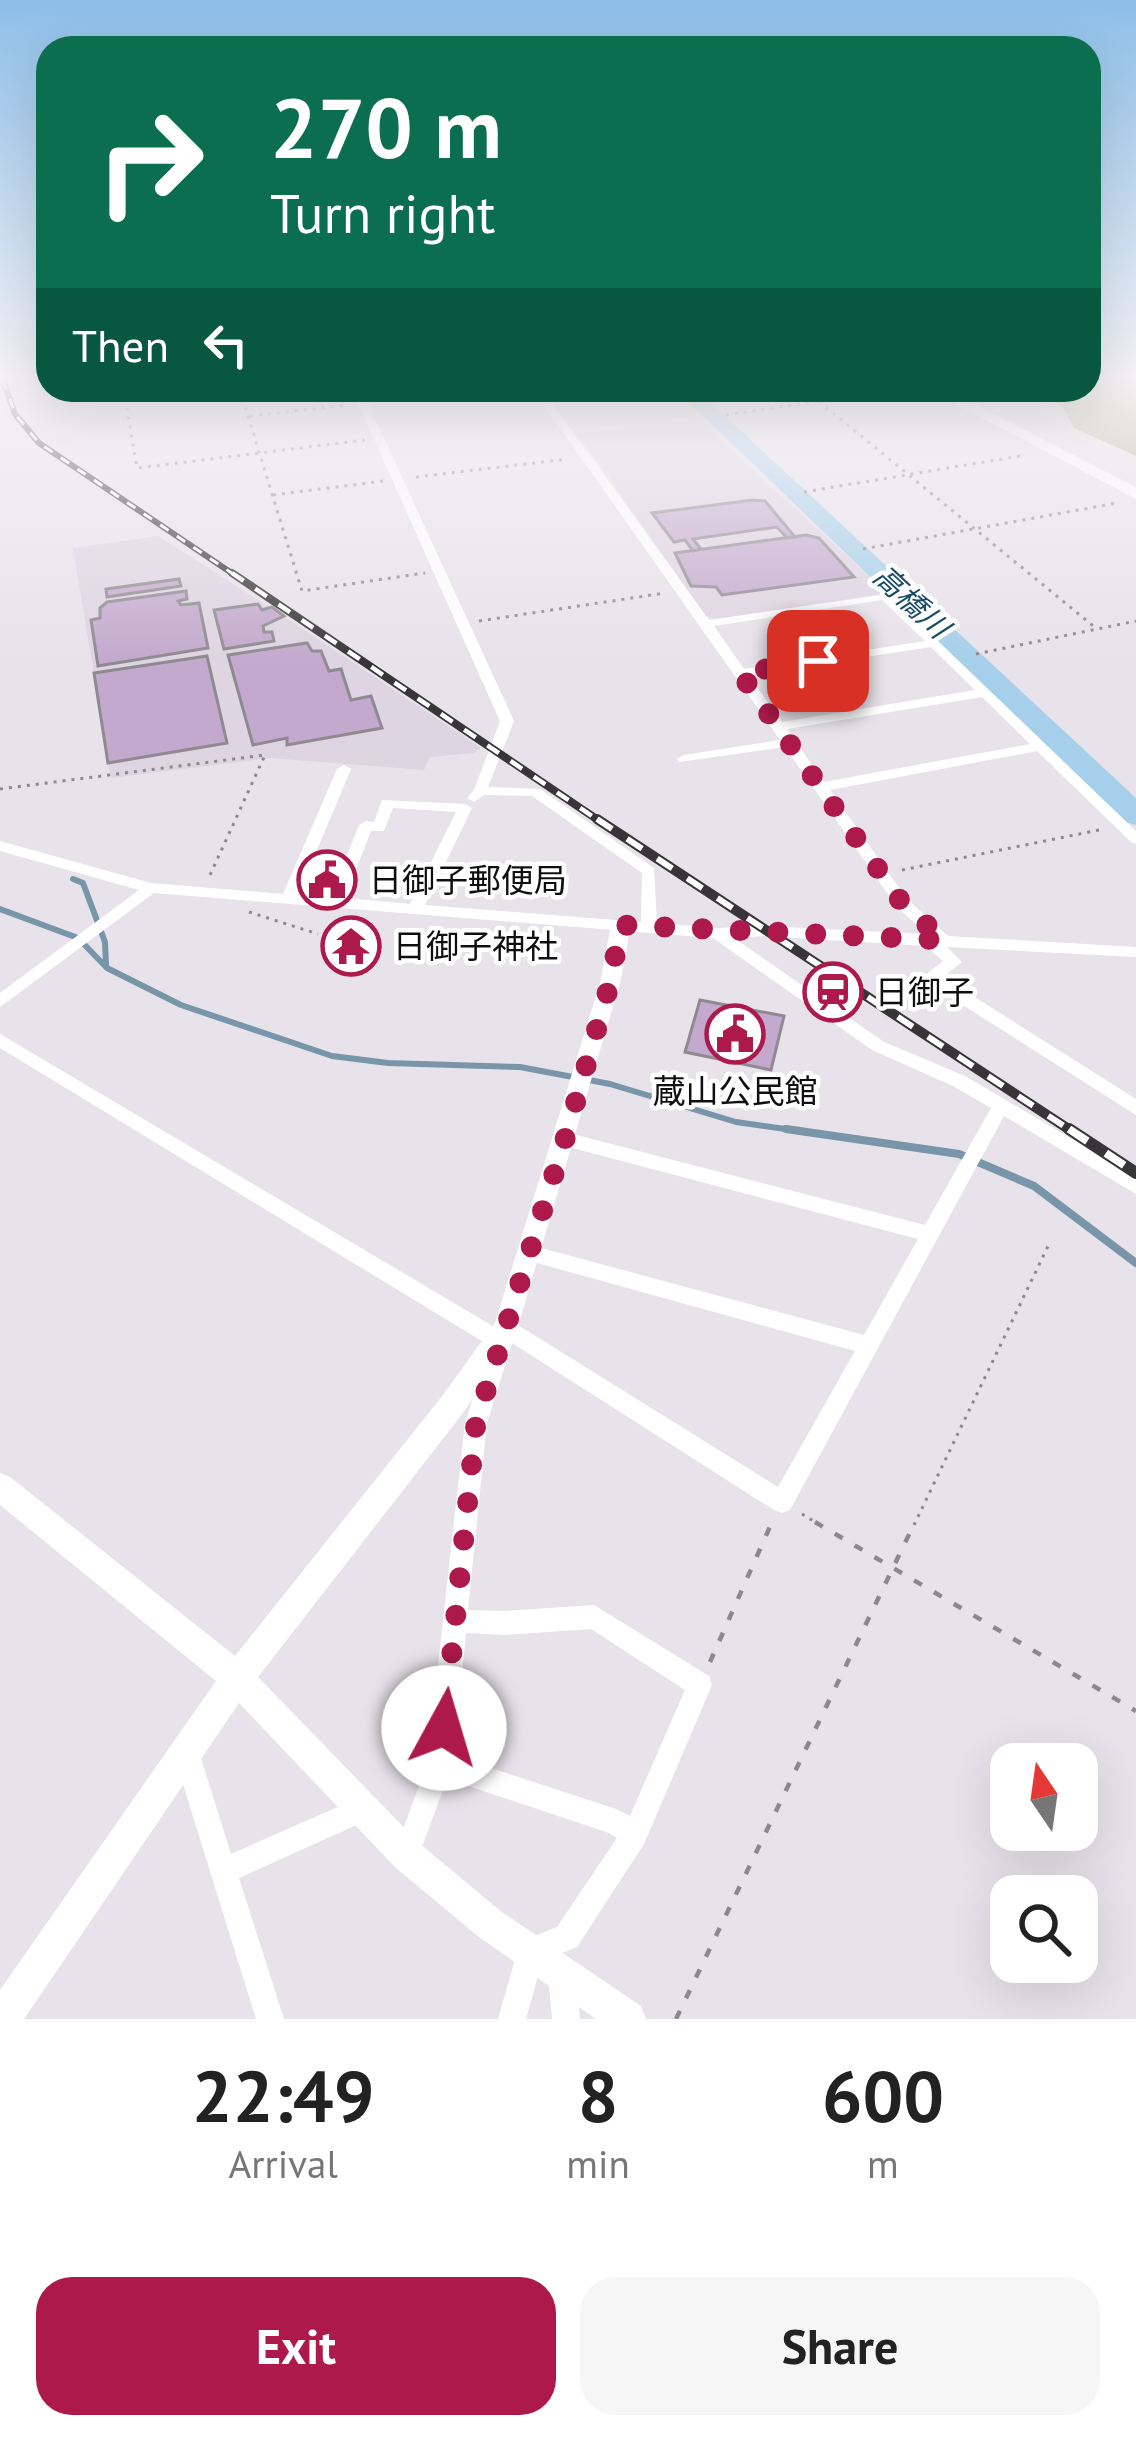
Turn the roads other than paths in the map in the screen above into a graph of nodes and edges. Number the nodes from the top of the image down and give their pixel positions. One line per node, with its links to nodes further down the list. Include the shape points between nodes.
1 (396, 474): 15 (street, via 507,721)
2 (598, 474): 5 (street)
3 (1094, 474): 4 (main road)
4 (1136, 497)
5 (706, 624): 6 (street, via 885,596); 7 (street)
6 (935, 643): 7 (street); 8 (street)
7 (740, 673): 9 (street)
8 (986, 692): 9 (street); 11 (street)
9 (778, 727): 10 (street)
10 (790, 742): 12 (street); 14 (street)
11 (1040, 746): 14 (street); 17 (street)
12 (684, 759)
13 (344, 770): 20 (street)
14 (822, 787): 26 (street)
15 (480, 790): 16 (street); 24 (street, via 535,792 649,871)
16 (465, 808): 21 (street, via 387,803 379,828 366,826); 22 (street)
17 (1136, 839)
18 (0, 846): 19 (street)
19 (151, 888): 20 (street); 28 (street)
20 (289, 898): 21 (street)
21 (336, 903): 22 (street)
22 (414, 911): 23 (street)
23 (621, 925): 24 (street); 32 (street)
24 (650, 926): 25 (street)
25 (716, 933): 26 (street); 30 (street, via 878,1046)
26 (936, 939): 27 (street); 31 (street, via 953,962 931,976)
27 (1136, 952)
28 (0, 1001)
29 (0, 1040): 36 (street)
30 (1000, 1106): 33 (street); 34 (street)
31 (1136, 1108)
32 (565, 1139): 34 (street); 35 (street)
33 (1136, 1186)
34 (930, 1234): 37 (street)
35 (530, 1253): 36 (street); 37 (street)
36 (502, 1334): 37 (street, via 782,1502); 39 (street, via 476,1423); 40 (street)
37 (868, 1346)
38 (0, 1487): 40 (street)
39 (456, 1621): 42 (street); 44 (street, via 594,1617 700,1685)
40 (237, 1678): 41 (street); 43 (street)
41 (186, 1751): 46 (street); 49 (street)
42 (440, 1764): 44 (street, via 616,1822); 45 (street)
43 (365, 1808): 45 (street); 46 (street)
44 (634, 1835): 47 (street, via 567,1937)
45 (407, 1855): 47 (street)
46 (224, 1871): 50 (street)
47 (530, 1952): 48 (street); 51 (street)
48 (562, 1974): 52 (street); 53 (street)
49 (2, 2019)
50 (270, 2019)
51 (512, 2019)
52 (566, 2019)
53 (628, 2019)

